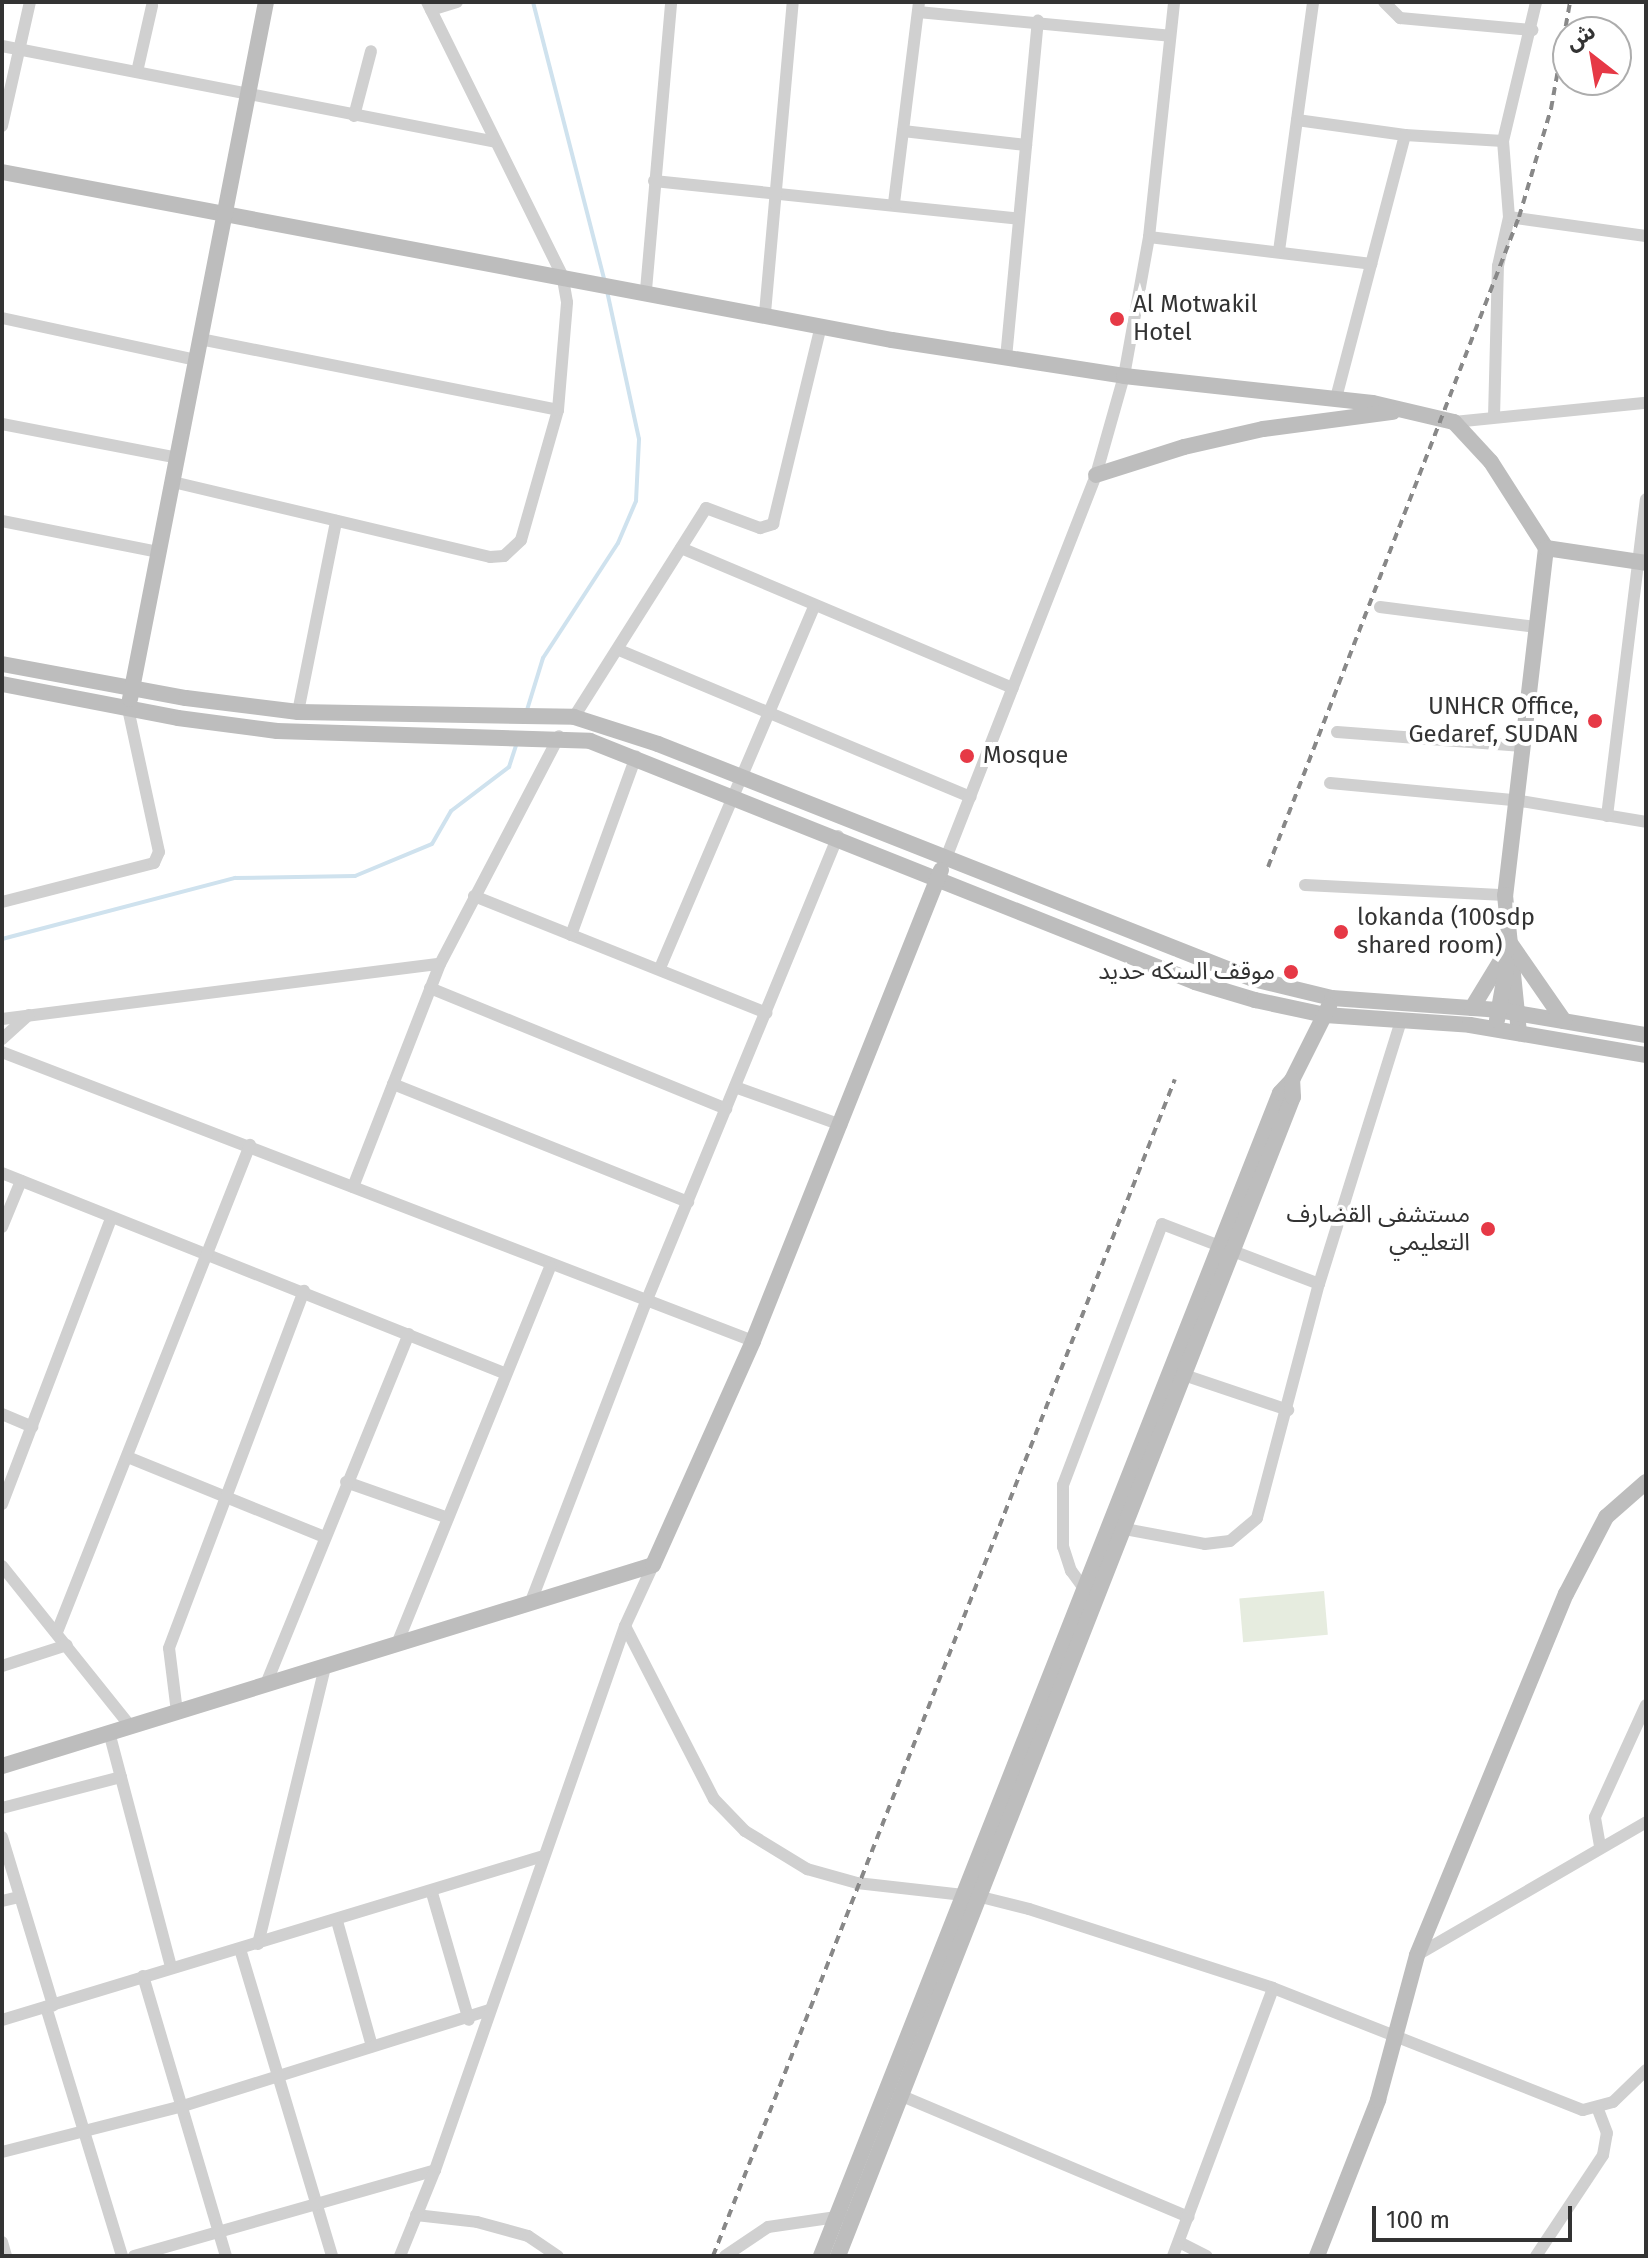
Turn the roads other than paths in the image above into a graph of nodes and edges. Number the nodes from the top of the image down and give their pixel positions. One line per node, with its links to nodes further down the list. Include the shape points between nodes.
1 (30, 2): 17 (street)
2 (266, 2): 20 (main road)
3 (457, 2): 11 (street)
4 (671, 2): 30 (street)
5 (793, 2): 31 (street)
6 (1174, 2): 15 (street)
7 (1313, 2): 22 (street)
8 (1384, 2): 14 (street, via 1400,18)
9 (1536, 2): 14 (street)
10 (152, 6): 19 (street)
11 (429, 6): 27 (street)
12 (918, 7): 13 (street); 24 (street)
13 (1038, 21): 15 (street); 28 (street)
14 (1532, 30): 26 (street)
15 (1170, 36): 37 (street)
16 (2, 46): 17 (street)
17 (20, 49): 19 (street); 23 (street)
18 (371, 51): 21 (street)
19 (137, 72): 20 (street)
20 (249, 93): 21 (street); 33 (main road)
21 (354, 116): 27 (street)
22 (1297, 120): 25 (street); 38 (street)
23 (2, 126)
24 (903, 131): 28 (street); 32 (street)
25 (1405, 135): 26 (street); 39 (street)
26 (1503, 141): 34 (street)
27 (496, 142): 40 (street)
28 (1026, 145): 35 (street)
29 (2, 172): 33 (main road)
30 (654, 181): 31 (street); 41 (street)
31 (779, 192): 32 (street); 42 (street)
32 (894, 203): 35 (street)
33 (223, 215): 40 (main road); 45 (main road)
34 (1509, 217): 36 (street); 53 (street, via 1498,266)
35 (1019, 219): 46 (street)
36 (1646, 236)
37 (1149, 237): 38 (street); 48 (street)
38 (1279, 251): 39 (street)
39 (1371, 264): 49 (street)
40 (570, 276): 41 (main road); 51 (street)
41 (641, 289): 42 (main road)
42 (765, 313): 44 (main road)
43 (2, 318): 47 (street)
44 (821, 326): 46 (main road); 62 (street, via 773,524 760,528 708,507)
45 (200, 339): 47 (main road); 51 (street)
46 (1006, 358): 48 (main road)
47 (196, 360): 56 (main road)
48 (1124, 376): 49 (main road); 57 (street)
49 (1336, 398): 52 (main road)
50 (1646, 403): 53 (street)
51 (558, 410): 61 (street, via 521,540 504,556)
52 (1407, 410): 54 (main road); 57 (main road, via 1263,429)
53 (1494, 417): 54 (street)
54 (1454, 422): 63 (main road, via 1491,462)
55 (2, 424): 56 (street)
56 (178, 458): 58 (main road)
57 (1096, 475): 72 (street)
58 (173, 482): 61 (street); 64 (main road)
59 (1646, 499): 65 (street)
60 (2, 521): 64 (street)
61 (336, 521): 76 (street)
62 (681, 548): 66 (street); 69 (street)
63 (1546, 548): 65 (main road); 68 (main road)
64 (159, 552): 73 (main road)
65 (1642, 563): 87 (street)
66 (814, 607): 72 (street); 75 (street)
67 (1380, 607): 68 (street)
68 (1537, 627): 80 (main road)
69 (619, 650): 75 (street); 77 (street)
70 (2, 664): 73 (main road)
71 (2, 684): 74 (main road)
72 (1013, 688): 85 (street)
73 (132, 689): 74 (main road); 76 (main road)
74 (128, 709): 79 (main road, via 277,731); 95 (street, via 159,852 154,863)
75 (766, 710): 82 (street); 85 (street)
76 (298, 712): 77 (main road)
77 (574, 717): 82 (main road)
78 (1337, 732): 80 (street)
79 (559, 736): 81 (main road); 94 (street)
80 (1522, 746): 86 (main road)
81 (636, 756): 84 (main road); 96 (street)
82 (738, 776): 84 (street); 90 (main road)
83 (1330, 783): 86 (street)
84 (730, 794): 89 (main road); 100 (street)
85 (971, 797): 90 (street)
86 (1515, 800): 87 (street); 93 (main road)
87 (1607, 816): 88 (street)
88 (1646, 822)
89 (838, 836): 91 (main road); 106 (street)
90 (946, 858): 91 (main road); 98 (main road)
91 (939, 877): 101 (main road); 122 (main road)
92 (1305, 885): 93 (street)
93 (1505, 895): 97 (main road)
94 (474, 896): 96 (street); 99 (street)
95 (2, 902)
96 (571, 935): 100 (street)
97 (1509, 948): 104 (main road); 105 (main road); 107 (main road); 112 (main road)
98 (1181, 954): 101 (main road); 103 (main road)
99 (440, 964): 102 (street); 108 (street)
100 (660, 968): 106 (street)
101 (1173, 973): 109 (main road, via 1255,1000)
102 (430, 988): 119 (street); 121 (street)
103 (1332, 998): 104 (main road); 109 (main road)
104 (1472, 1008): 105 (main road)
105 (1498, 1010): 107 (main road); 113 (main road)
106 (766, 1013): 120 (street)
107 (1519, 1013): 112 (main road); 114 (main road)
108 (29, 1015): 110 (street); 116 (street)
109 (1325, 1015): 111 (main road); 130 (main road, via 1280,1093)
110 (2, 1019)
111 (1401, 1020): 113 (main road); 133 (street)
112 (1564, 1021): 115 (main road)
113 (1496, 1029): 114 (main road)
114 (1519, 1033): 118 (main road)
115 (1646, 1035)
116 (2, 1039)
117 (2, 1052): 123 (street)
118 (1646, 1055)
119 (393, 1084): 126 (street); 127 (street)
120 (735, 1087): 121 (street); 122 (street)
121 (726, 1109): 127 (street)
122 (841, 1125): 137 (main road)
123 (250, 1145): 126 (street); 131 (street)
124 (2, 1173): 125 (street)
125 (21, 1181): 128 (street); 129 (street)
126 (353, 1187): 132 (street)
127 (688, 1202): 135 (street)
128 (111, 1219): 131 (street); 142 (street)
129 (2, 1227)
130 (1226, 1247): 133 (street); 139 (main road); 153 (main road); 153 (street, via 1166,1222 1156,1239 1063,1485 1063,1547)
131 (209, 1255): 134 (street); 143 (street)
132 (550, 1267): 135 (street); 138 (street)
133 (1319, 1284): 140 (street)
134 (304, 1291): 136 (street); 146 (street)
135 (646, 1302): 137 (street); 155 (street)
136 (409, 1334): 138 (street); 144 (street)
137 (753, 1341): 151 (main road)
138 (504, 1373): 148 (street)
139 (1184, 1375): 140 (street); 149 (main road)
140 (1288, 1410): 149 (street, via 1257,1518 1230,1541 1205,1544)
141 (2, 1414): 142 (street)
142 (32, 1427): 147 (street)
143 (130, 1458): 146 (street); 157 (street)
144 (346, 1482): 148 (street); 150 (street)
145 (1646, 1482): 182 (main road, via 1606,1517 1566,1594)
146 (227, 1497): 150 (street); 164 (street, via 169,1648)
147 (2, 1504)
148 (448, 1518): 158 (street)
149 (1125, 1529): 154 (main road)
150 (322, 1536): 162 (street)
151 (653, 1565): 155 (main road); 156 (street)
152 (2, 1566): 157 (street)
153 (1081, 1589): 154 (street); 175 (main road)
154 (1097, 1600): 177 (main road)
155 (530, 1604): 158 (main road)
156 (625, 1626): 173 (street); 175 (street, via 714,1799 745,1831 807,1869 857,1883)
157 (57, 1632): 159 (street)
158 (397, 1644): 161 (main road)
159 (67, 1645): 160 (street); 165 (street)
160 (2, 1666)
161 (325, 1666): 162 (main road); 180 (street)
162 (266, 1684): 164 (main road)
163 (1646, 1705): 172 (street, via 1595,1817)
164 (177, 1712): 165 (main road)
165 (130, 1726): 166 (main road)
166 (109, 1732): 167 (main road); 168 (street)
167 (2, 1766)
168 (121, 1777): 169 (street); 183 (street)
169 (2, 1808)
170 (1646, 1822): 172 (street)
171 (2, 1837): 176 (street)
172 (1600, 1846): 182 (street)
173 (543, 1856): 174 (street); 187 (street)
174 (432, 1893): 179 (street); 189 (street)
175 (961, 1895): 177 (street); 202 (main road)
176 (20, 1897): 178 (street); 186 (street)
177 (981, 1897): 185 (street); 194 (main road)
178 (2, 1901)
179 (337, 1921): 180 (street); 191 (street)
180 (258, 1944): 181 (street)
181 (240, 1949): 183 (street); 193 (street)
182 (1417, 1955): 190 (main road)
183 (171, 1967): 184 (street)
184 (143, 1976): 186 (street); 195 (street)
185 (1273, 1988): 190 (street); 204 (street)
186 (49, 2006): 188 (street); 197 (street)
187 (489, 2010): 189 (street); 199 (street)
188 (2, 2020)
189 (469, 2020): 191 (street)
190 (1396, 2037): 196 (street, via 1583,2110); 220 (main road)
191 (372, 2046): 193 (street)
192 (1646, 2070): 196 (street, via 1613,2102)
193 (276, 2077): 195 (street); 200 (street)
194 (902, 2096): 203 (main road); 204 (street)
195 (183, 2106): 197 (street); 205 (street)
196 (1598, 2109): 221 (street, via 1607,2133 1603,2155)
197 (85, 2130): 198 (street); 209 (street)
198 (2, 2152)
199 (435, 2170): 200 (street); 201 (street)
200 (315, 2207): 205 (street); 212 (street)
201 (416, 2215): 213 (street); 214 (street, via 477,2222 528,2236)
202 (836, 2216): 203 (street); 215 (street, via 768,2227); 216 (main road)
203 (854, 2216): 217 (main road)
204 (1189, 2217): 207 (street)
205 (218, 2232): 210 (street); 211 (street)
206 (2, 2242): 208 (street)
207 (1179, 2242): 218 (street); 219 (street)
208 (6, 2256)
209 (122, 2256)
210 (134, 2256)
211 (226, 2256)
212 (332, 2256)
213 (400, 2256)
214 (558, 2256)
215 (725, 2256)
216 (821, 2256)
217 (838, 2256)
218 (1173, 2256)
219 (1207, 2256)
220 (1318, 2256)
221 (1536, 2256)

